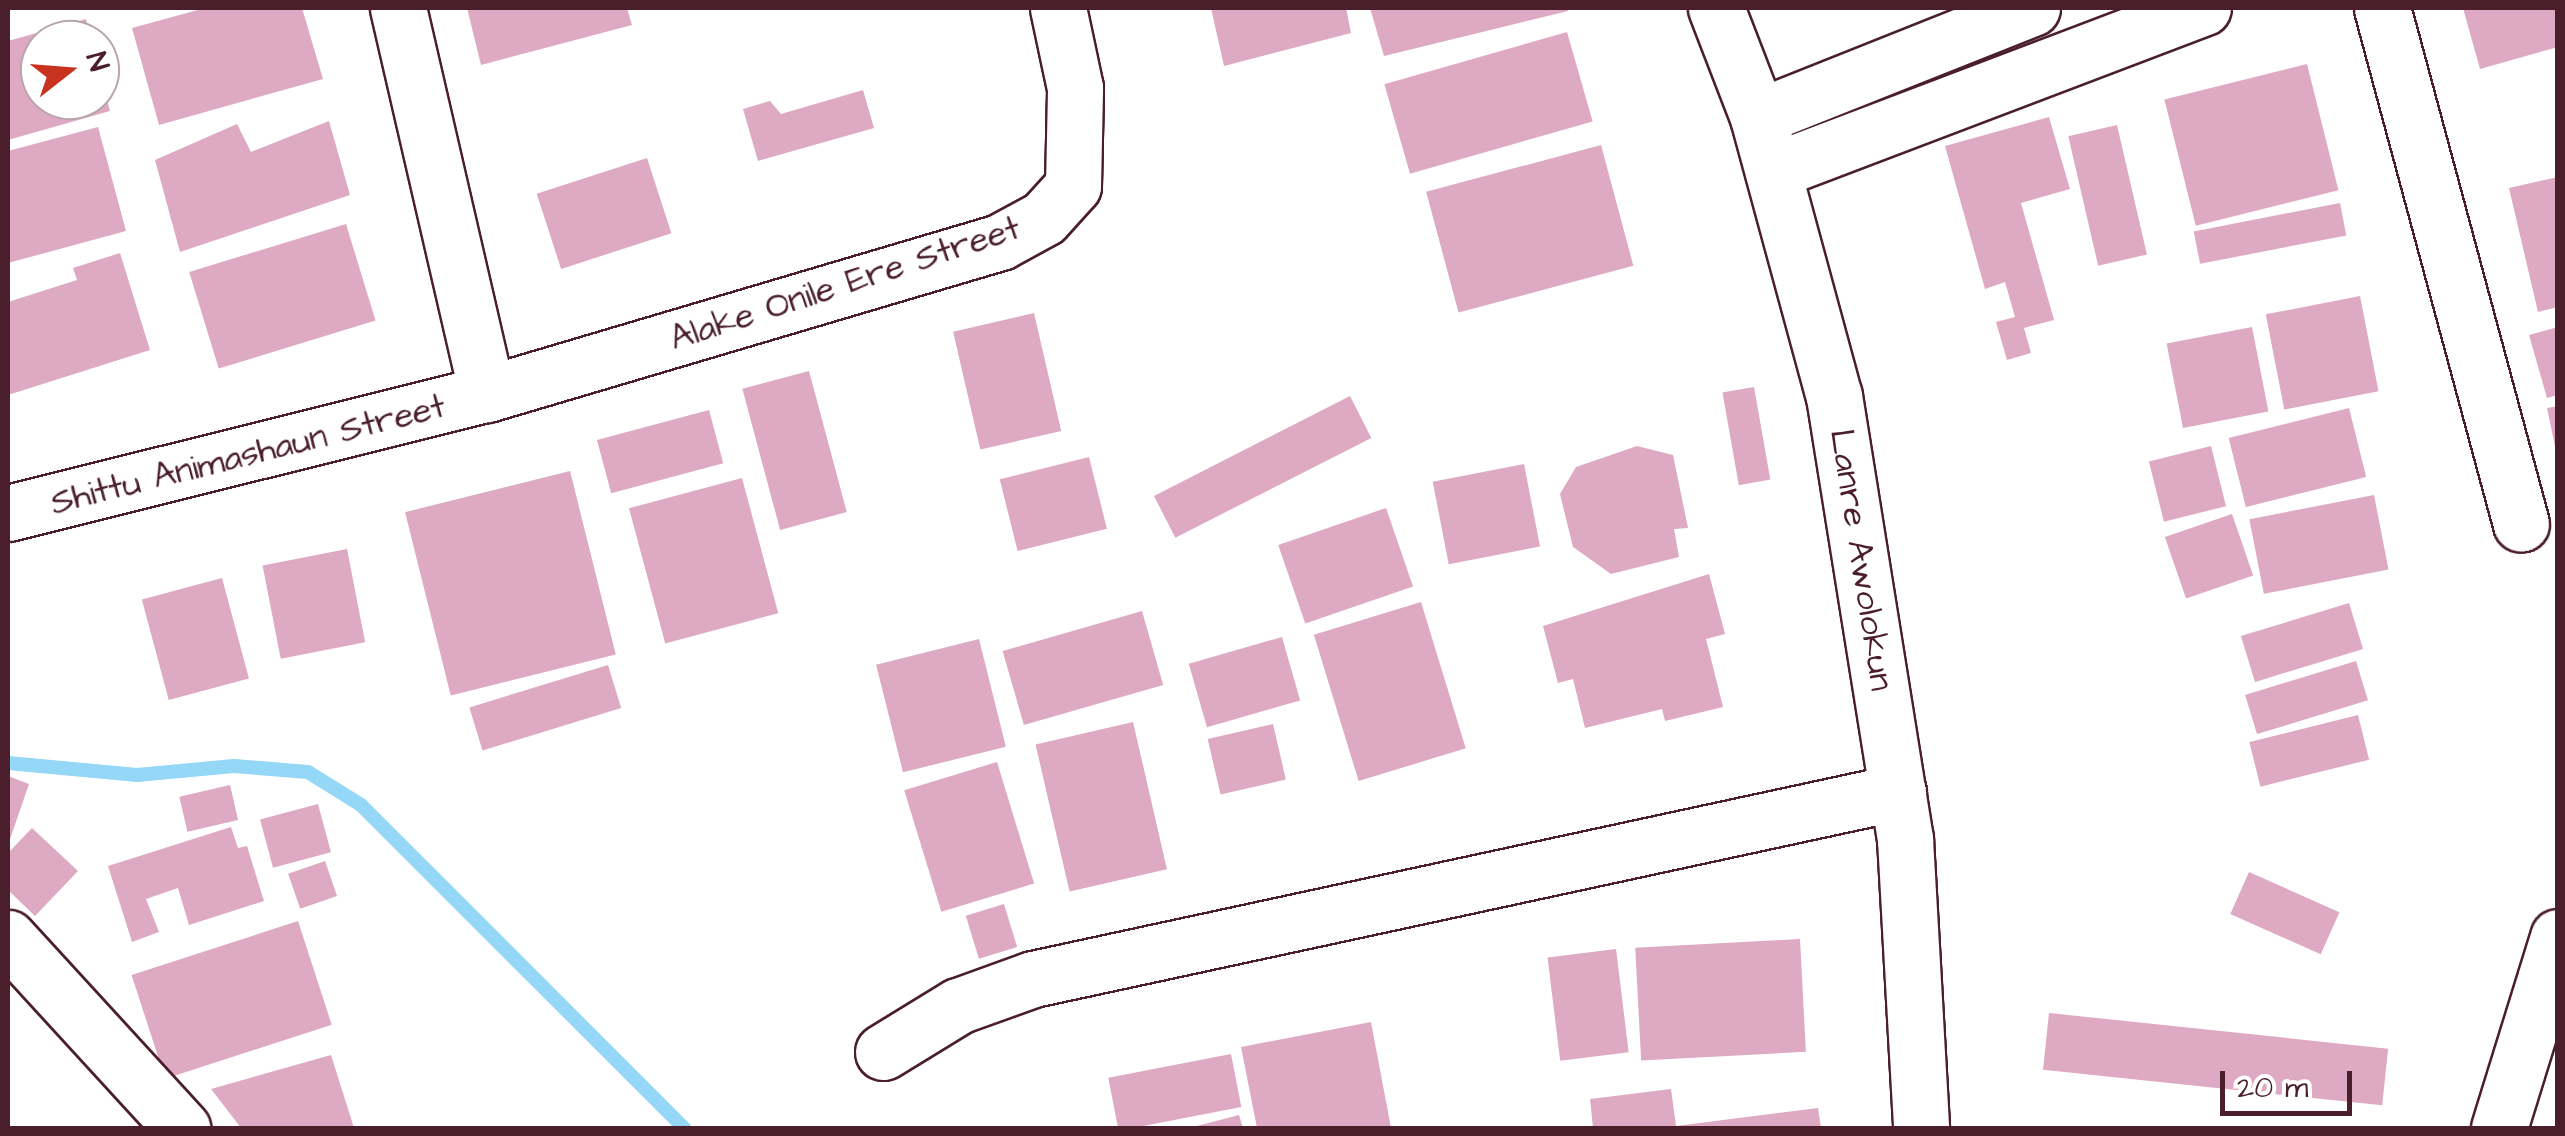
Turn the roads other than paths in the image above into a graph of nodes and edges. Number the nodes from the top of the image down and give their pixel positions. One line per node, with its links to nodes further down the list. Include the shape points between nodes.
1 (398, 8): 9 (street)
2 (1058, 8): 9 (street, Alake Onile Ere Street, via 1079,144 1073,186 1044,218 1000,242)
3 (1716, 8): 7 (street, Lanre Awolokun)
4 (2032, 8): 7 (street)
5 (2203, 8): 8 (street)
6 (2382, 8): 11 (street)
7 (1758, 116): 8 (street, Lanre Awolokun)
8 (1772, 170): 12 (street, Lanre Awolokun, via 1834,396)
9 (488, 394): 10 (street, Shittu Animashaun Street)
10 (8, 513)
11 (2521, 524)
12 (1898, 792): 16 (street, via 1033,979 958,1006); 18 (street, Lanre Awolokun)
13 (2558, 937): 15 (street)
14 (8, 938): 17 (street)
15 (2548, 1005): 19 (street)
16 (884, 1052)
17 (182, 1128)
18 (1922, 1128)
19 (2499, 1128)

